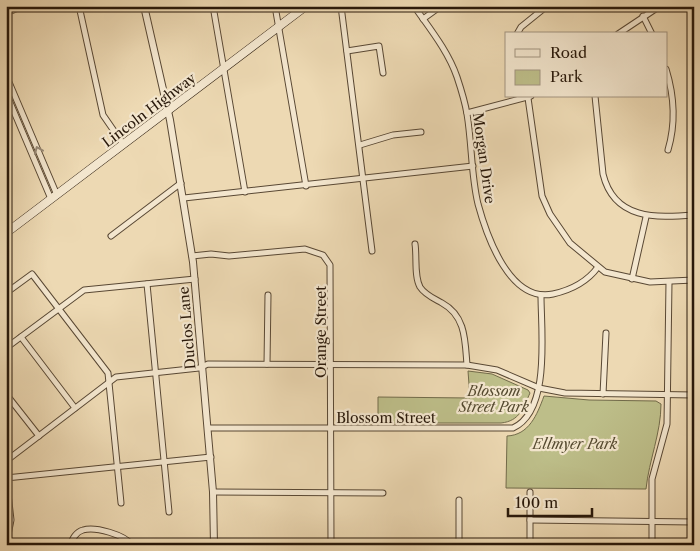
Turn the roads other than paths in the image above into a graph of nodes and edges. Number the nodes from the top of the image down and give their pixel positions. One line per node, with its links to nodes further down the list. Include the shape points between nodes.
1 (23, 6): 12 (street)
2 (79, 6): 33 (street, via 103,115)
3 (144, 6): 28 (street, Duclos Lane)
4 (213, 6): 20 (street)
5 (275, 6): 15 (street)
6 (306, 6): 15 (main road, Lincoln Highway)
7 (341, 6): 19 (street)
8 (414, 6): 14 (street, Morgan Drive)
9 (440, 6): 14 (street)
10 (547, 6): 16 (street)
11 (660, 6): 13 (street)
12 (6, 13)
13 (643, 16): 17 (street); 18 (street)
14 (423, 19): 29 (street, Morgan Drive, via 449,59)
15 (279, 27): 20 (main road, Lincoln Highway); 39 (street)
16 (518, 32)
17 (621, 32)
18 (651, 32)
19 (347, 51): 21 (street, via 380,46); 34 (street)
20 (224, 70): 28 (main road, Lincoln Highway); 40 (street)
21 (383, 72)
22 (6, 74): 30 (street)
23 (668, 77): 35 (street, via 674,101)
24 (6, 93): 31 (street)
25 (525, 98): 29 (street)
26 (529, 98): 50 (street, via 540,183 550,214 570,243)
27 (595, 98): 44 (street, via 604,180 625,207)
28 (168, 111): 33 (main road, Lincoln Highway); 38 (street, Duclos Lane)
29 (467, 114): 36 (street, Morgan Drive)
30 (27, 124): 31 (street); 41 (street, one-way to 30)
31 (20, 127): 41 (street)
32 (422, 132): 34 (street, via 393,135)
33 (123, 144): 41 (main road, Lincoln Highway)
34 (360, 145): 37 (street)
35 (668, 150)
36 (473, 166): 37 (street); 60 (street, Morgan Drive, via 478,204 498,256 514,281)
37 (364, 179): 39 (street); 48 (street)
38 (181, 184): 42 (street, Duclos Lane); 46 (street)
39 (306, 186): 40 (street)
40 (244, 192): 42 (street)
41 (54, 197): 45 (main road, Lincoln Highway)
42 (184, 198): 49 (street, Duclos Lane)
43 (694, 215): 44 (street)
44 (646, 217): 52 (street)
45 (6, 233)
46 (111, 236)
47 (415, 244): 67 (street, via 420,287 452,309 459,318 465,336)
48 (372, 251)
49 (192, 256): 51 (street, Duclos Lane); 66 (street, Orange Street, via 305,249 323,256 332,272)
50 (598, 267): 52 (street); 60 (street, via 568,290)
51 (195, 278): 55 (street); 68 (street, Duclos Lane)
52 (632, 279): 54 (street)
53 (694, 280): 54 (street)
54 (669, 282): 74 (street)
55 (147, 284): 61 (street, via 84,290); 69 (street)
56 (6, 285): 57 (street)
57 (11, 289): 58 (street); 61 (street, via 32,274)
58 (6, 293)
59 (268, 295): 65 (street)
60 (541, 296): 71 (street)
61 (59, 308): 63 (street); 70 (street, via 108,373)
62 (606, 333): 73 (street)
63 (21, 337): 64 (street); 76 (street)
64 (6, 348)
65 (267, 364): 66 (street); 68 (street)
66 (332, 365): 67 (street); 78 (street, Orange Street)
67 (467, 365): 71 (street, via 497,370)
68 (203, 366): 69 (street); 77 (street, Duclos Lane)
69 (156, 373): 70 (street, via 118,376); 82 (street)
70 (109, 382): 76 (street); 83 (street)
71 (539, 388): 73 (street, via 564,393); 78 (street, Blossom Street, via 527,418 507,430)
72 (6, 394): 79 (street)
73 (603, 394): 74 (street)
74 (668, 395): 75 (street); 93 (street, via 667,424 652,479)
75 (694, 395)
76 (75, 408): 79 (street)
77 (208, 428): 78 (street, Blossom Street); 80 (street, Duclos Lane)
78 (332, 428): 87 (street, Orange Street)
79 (39, 436): 81 (street)
80 (211, 457): 82 (street); 85 (street, Duclos Lane)
81 (6, 461)
82 (165, 462): 83 (street); 91 (street)
83 (118, 467): 84 (street); 90 (street)
84 (7, 477): 95 (street, via 12,520)
85 (214, 492): 87 (street); 98 (street, Duclos Lane)
86 (530, 492): 92 (street)
87 (331, 493): 88 (street); 99 (street, Orange Street)
88 (384, 493)
89 (459, 500): 100 (street)
90 (121, 503)
91 (169, 512)
92 (530, 520): 93 (street); 101 (street)
93 (652, 522): 94 (street); 102 (street)
94 (694, 522)
95 (6, 545)
96 (70, 545): 97 (street, via 75,535 83,530 125,537)
97 (132, 545)
98 (214, 545)
99 (331, 545)
100 (460, 545)
101 (530, 545)
102 (652, 545)

